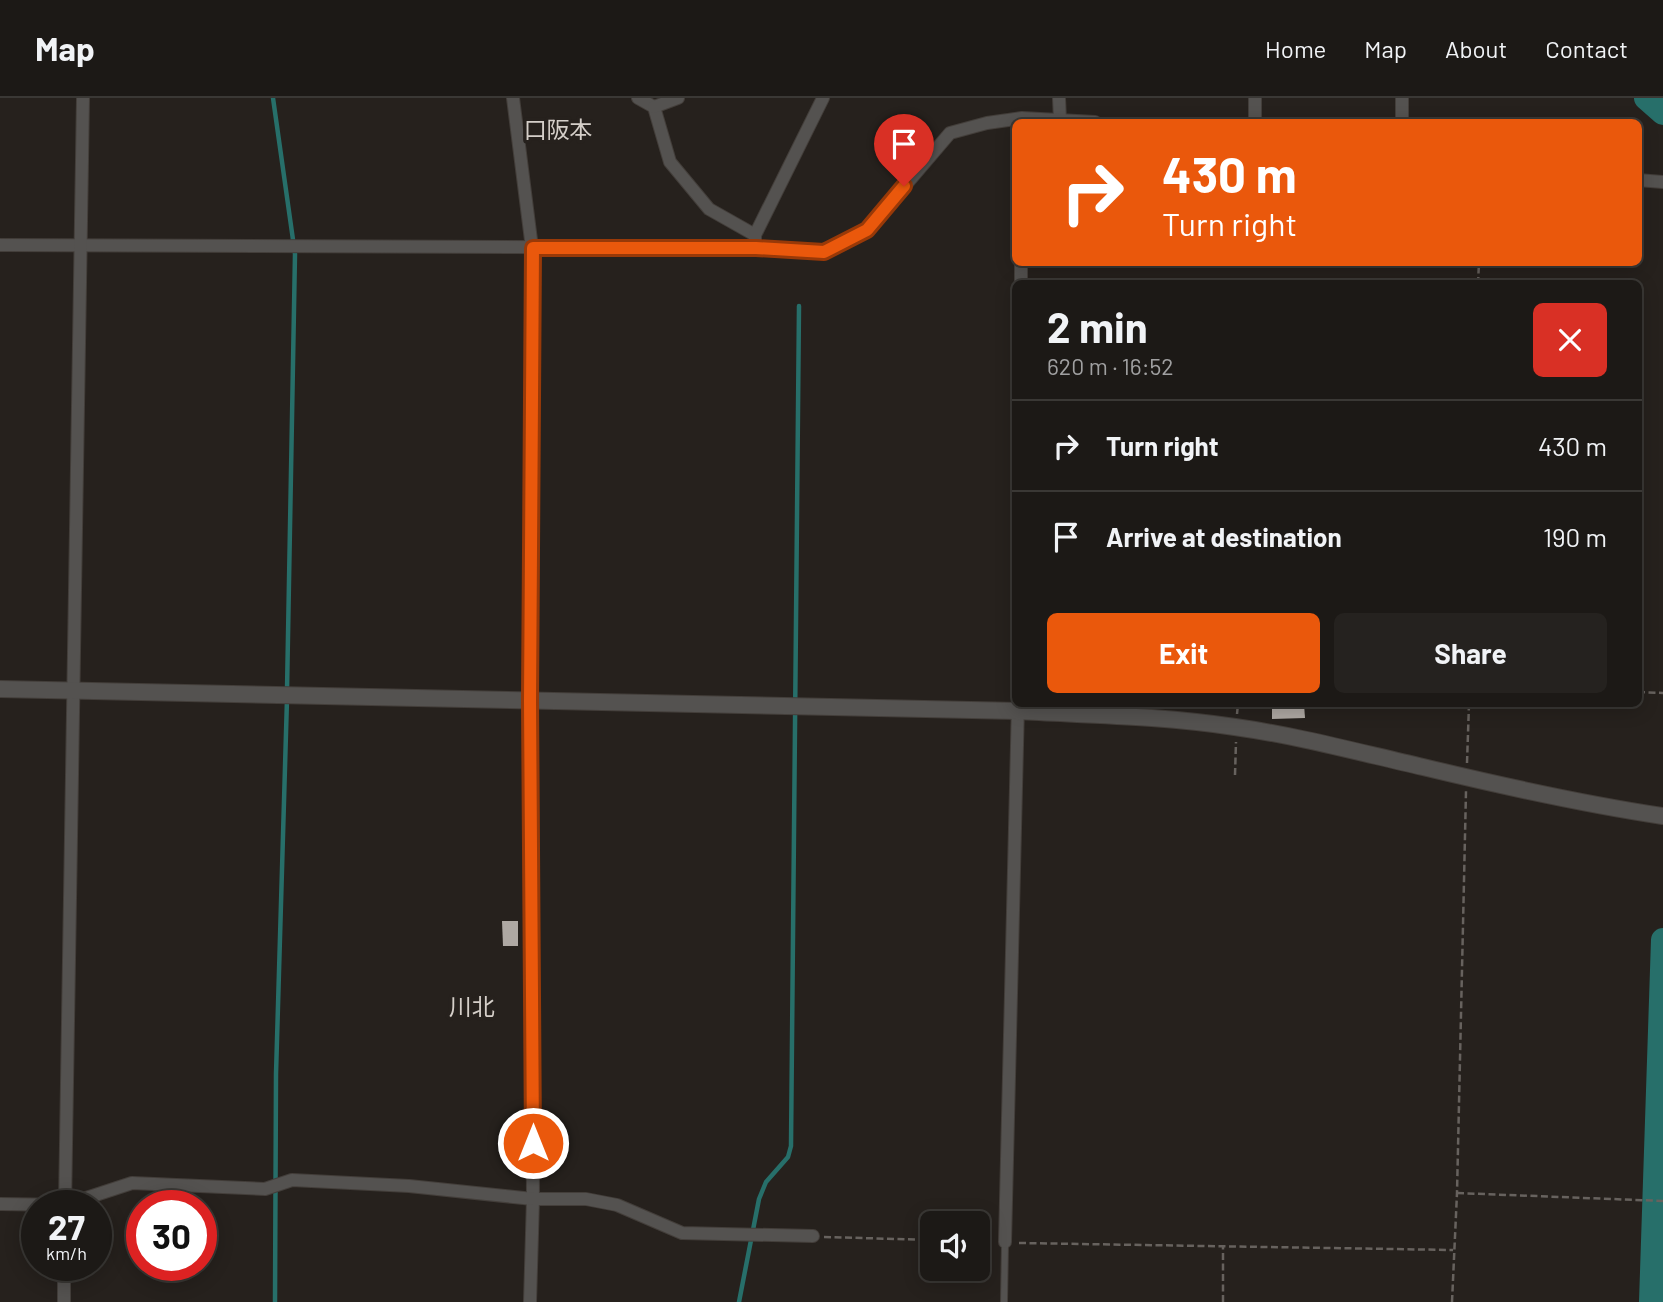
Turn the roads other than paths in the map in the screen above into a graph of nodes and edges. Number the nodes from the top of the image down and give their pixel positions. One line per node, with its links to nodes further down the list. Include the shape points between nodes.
1 (83, 98): 18 (street)
2 (513, 98): 19 (street)
3 (638, 98): 9 (street)
4 (678, 98): 9 (street)
5 (823, 98): 16 (street)
6 (1059, 98): 10 (street)
7 (1255, 98): 11 (street)
8 (1402, 98): 12 (street)
9 (654, 107): 16 (street, via 670,162 709,209)
10 (1060, 119)
11 (1255, 119)
12 (1402, 119)
13 (1012, 121): 16 (street, via 950,133 867,230 824,252)
14 (1642, 180): 15 (street)
15 (1663, 181)
16 (755, 242): 19 (street)
17 (0, 245): 18 (street)
18 (80, 245): 19 (street); 21 (street)
19 (533, 248): 22 (street)
20 (0, 690): 21 (street)
21 (74, 691): 22 (street); 26 (street)
22 (530, 701): 23 (street); 28 (street)
23 (1012, 707)
24 (1018, 707): 25 (street, via 1237,727); 32 (street)
25 (1663, 816)
26 (65, 1190)
27 (111, 1190): 28 (street, via 132,1183 265,1189 292,1180)
28 (533, 1199): 31 (street, via 586,1199 617,1205 682,1233); 35 (street)
29 (0, 1205): 30 (street)
30 (21, 1205)
31 (813, 1236)
32 (1005, 1242): 36 (lane)
33 (64, 1281): 34 (street)
34 (64, 1302)
35 (530, 1302)
36 (1004, 1302)

